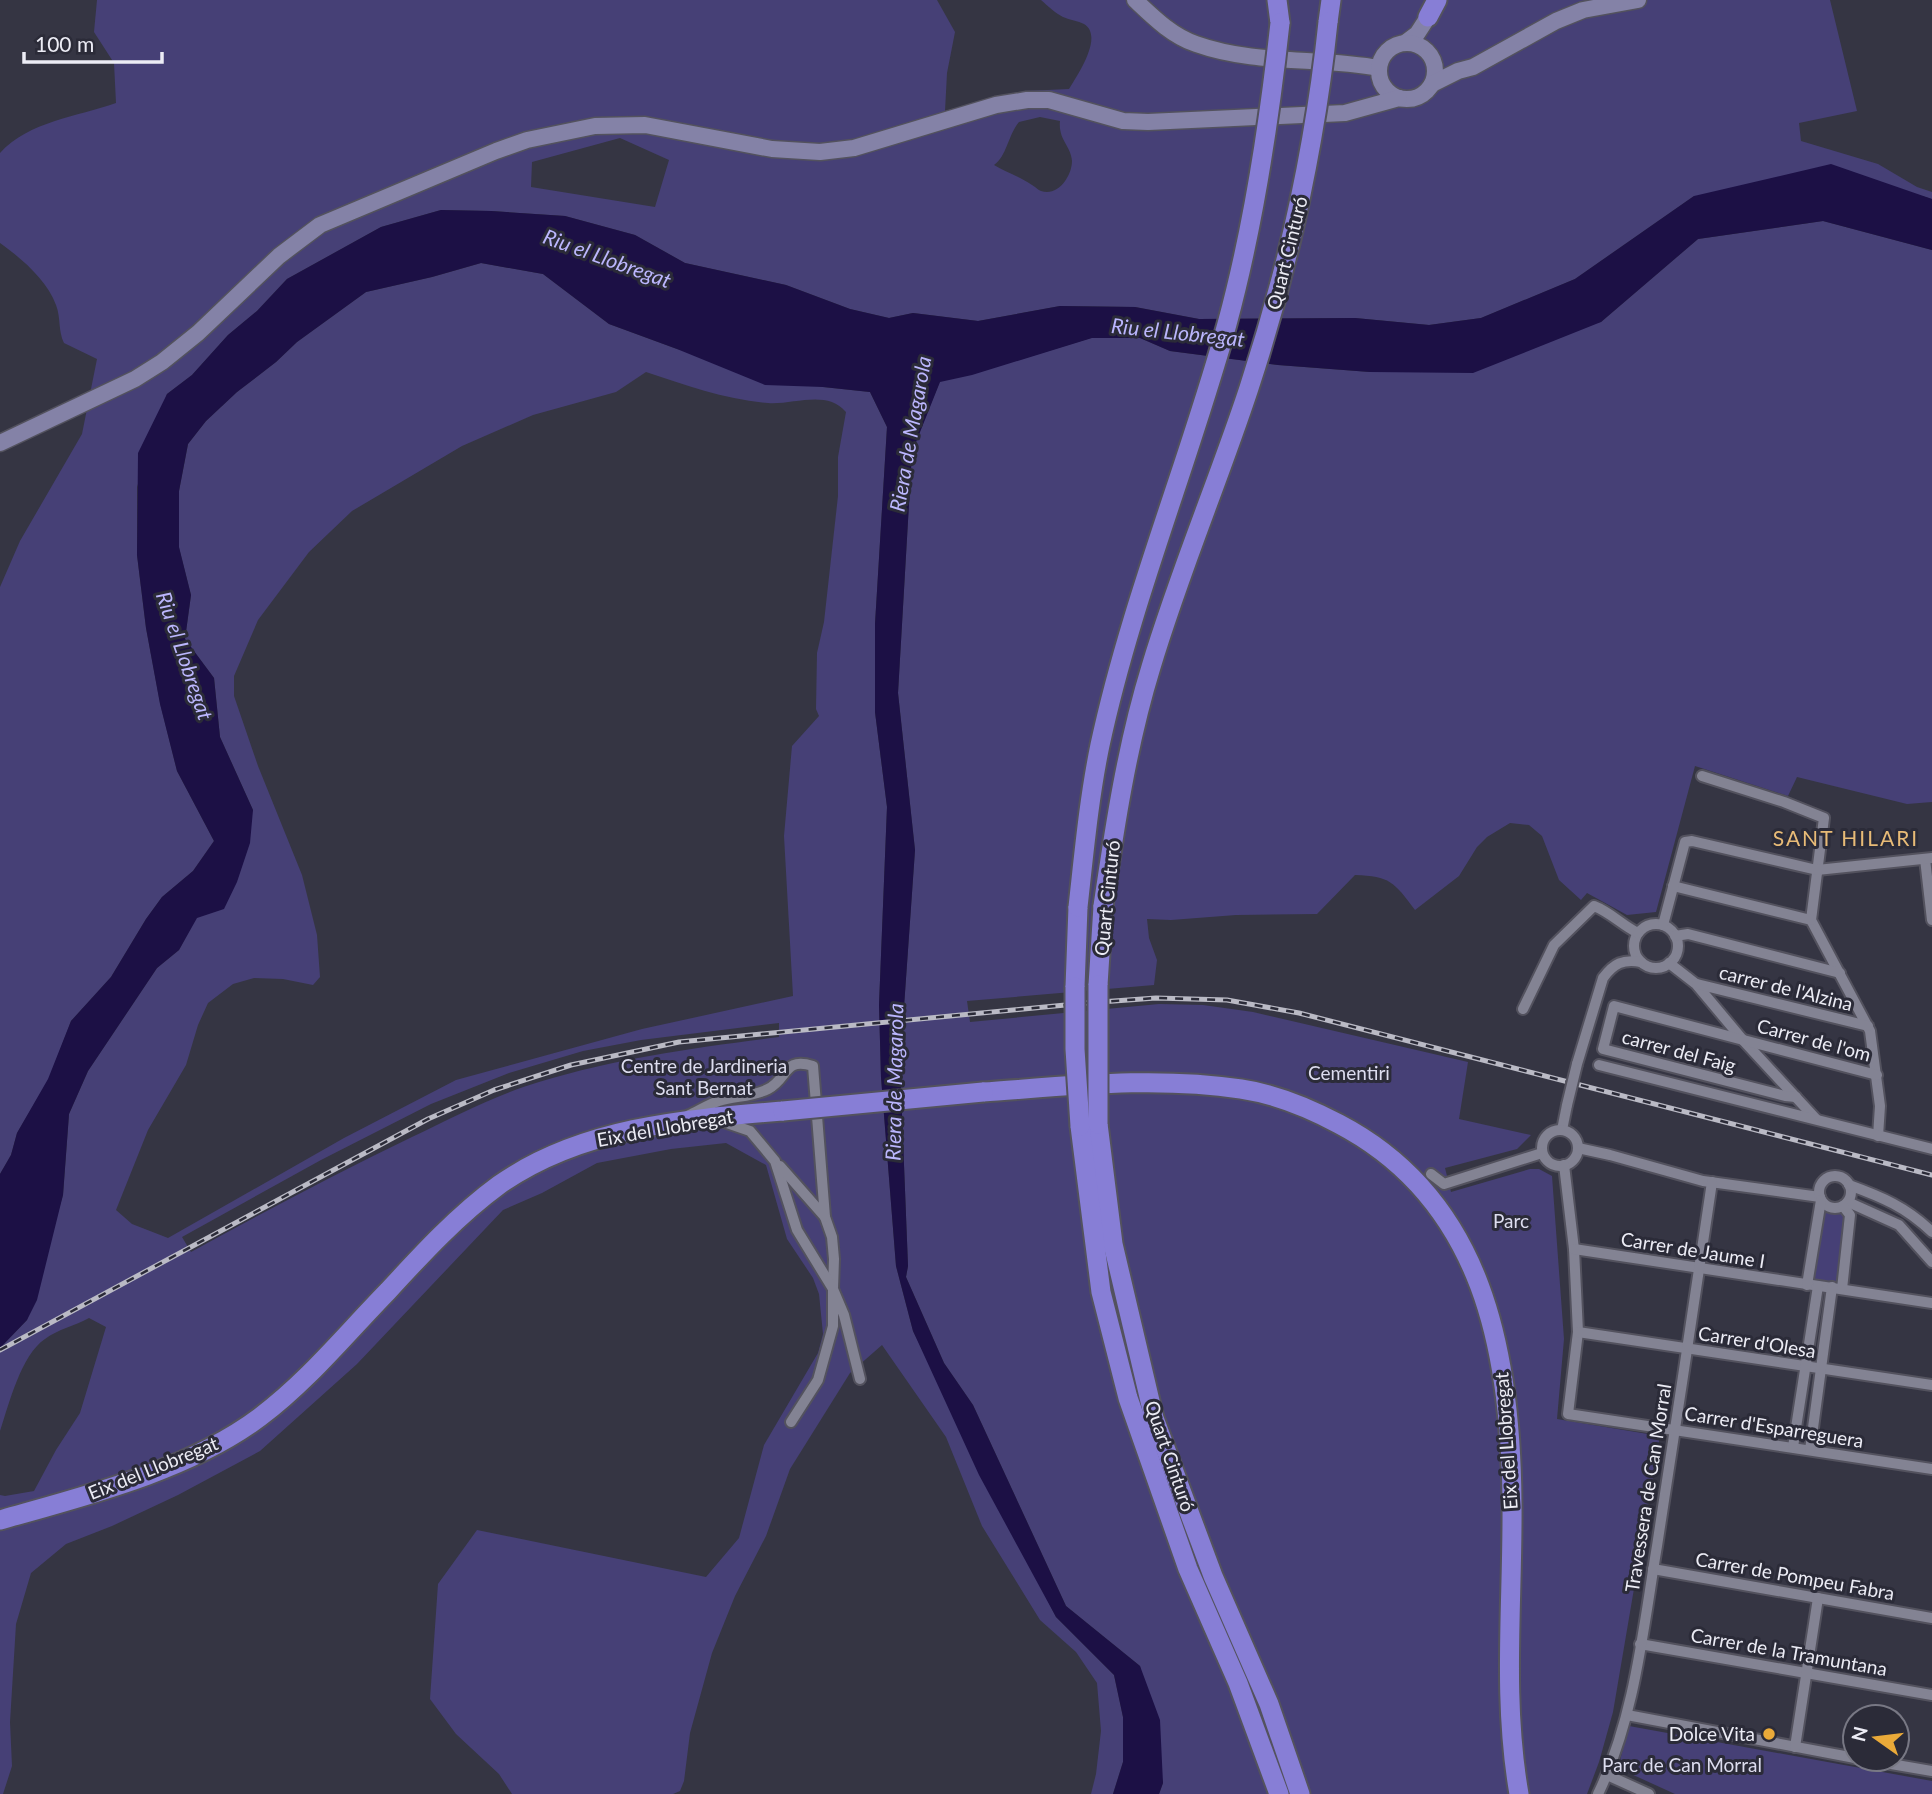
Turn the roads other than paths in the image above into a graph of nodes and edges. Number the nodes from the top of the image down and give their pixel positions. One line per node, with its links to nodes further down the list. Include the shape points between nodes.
1 (1135, 0): 10 (street, via 1159,23 1194,44 1240,56)
2 (1277, 0): 7 (highway)
3 (1283, 0): 7 (highway, Quart Cinturó)
4 (1331, 0): 40 (highway, Quart Cinturó, bridge, via 1311,149 1282,279 1150,669 1129,748 1103,906)
5 (1638, 0): 11 (street, via 1583,10)
6 (1432, 9): 8 (street); 9 (street, via 1425,36)
7 (1280, 23): 40 (highway, Quart Cinturó, bridge, via 1266,142 1239,279 1142,590 1093,784 1078,907 1075,988 1075,1049)
8 (1405, 43): 9 (street, via 1420,46); 10 (street, via 1391,48)
9 (1429, 55): 11 (street); 12 (street, via 1435,67)
10 (1379, 68): 13 (street)
11 (1458, 71): 12 (street)
12 (1432, 84): 14 (street, via 1414,98)
13 (1384, 88): 14 (street); 15 (street)
14 (1399, 98): 15 (street)
15 (1365, 109): 16 (street, via 1123,121 1049,100 1027,100 854,148 820,152 772,149 645,125 595,126 541,136 320,225 162,362)
16 (0, 443)
17 (1702, 776): 19 (street, via 1824,818)
18 (1928, 859): 19 (street); 22 (street)
19 (1817, 870): 20 (street, via 1692,841 1685,842); 21 (street)
20 (1673, 886): 21 (street); 23 (street)
21 (1811, 920): 28 (street)
22 (1932, 920)
23 (1663, 925): 24 (street, via 1649,925); 25 (street)
24 (1638, 933): 26 (street, via 1634,945); 30 (street, via 1594,905 1554,945)
25 (1675, 936): 27 (street, via 1677,951); 28 (street, via 1688,934)
26 (1641, 962): 27 (street, via 1655,968); 41 (street, bridge, via 1625,960 1602,978)
27 (1669, 963): 29 (street)
28 (1840, 973): 31 (street)
29 (1696, 984): 31 (street, carrer de l'Alzina); 32 (street)
30 (1523, 1009)
31 (1868, 1026): 34 (street)
32 (1742, 1039): 34 (street, Carrer de l'om); 36 (street); 36 (street, carrer del Faig, via 1614,1006 1603,1049)
33 (1599, 1065): 39 (street)
34 (1877, 1075): 42 (street)
35 (1202, 1086): 38 (highway, Eix del Llobregat, bridge, via 1138,1081 983,1091 783,1111); 89 (highway, Eix del Llobregat, via 1283,1108 1351,1138 1392,1169 1420,1198 1457,1252 1489,1339 1498,1394 1503,1465 1502,1716); 90 (highway, Eix del Llobregat, via 1242,1089 1316,1111 1371,1141 1430,1196 1467,1253 1499,1348 1507,1404 1512,1503 1508,1672)
36 (1796, 1097): 39 (street)
37 (716, 1110): 38 (highway, Eix del Llobregat); 54 (street, via 771,1088 791,1065 813,1066); 74 (highway, Eix del Llobregat, via 587,1141 499,1185 444,1234 299,1385 258,1419 203,1451 138,1479)
38 (754, 1119): 47 (street)
39 (1816, 1119): 42 (street)
40 (1089, 1125): 87 (highway, Quart Cinturó, via 1101,1292 1128,1398 1188,1569 1238,1683); 88 (highway, Quart Cinturó, via 1154,1418 1213,1576 1269,1704)
41 (1562, 1130): 44 (street, via 1574,1137); 46 (street, via 1547,1135)
42 (1878, 1136): 45 (street)
43 (1932, 1138): 45 (street)
44 (1578, 1148): 48 (street, via 1572,1161); 50 (street)
45 (1927, 1148)
46 (1542, 1153): 48 (street, via 1551,1164); 49 (street, via 1444,1184)
47 (775, 1161): 54 (street); 61 (street, via 797,1230)
48 (1564, 1165): 56 (street)
49 (1431, 1174)
50 (1712, 1182): 52 (street); 58 (street, Travessera de Can Morral)
51 (1849, 1185): 52 (street, via 1832,1177 1820,1186); 53 (street); 55 (street, via 1884,1197)
52 (1820, 1198): 53 (street, via 1833,1208); 59 (street)
53 (1846, 1204): 57 (street, via 1899,1225); 60 (street, via 1850,1215)
54 (825, 1217): 61 (street, via 832,1237)
55 (1932, 1232)
56 (1574, 1249): 58 (street, Carrer de Jaume I); 63 (street)
57 (1932, 1262)
58 (1699, 1270): 59 (street, Carrer de Jaume I); 64 (street, Travessera de Can Morral)
59 (1812, 1285): 60 (street, Carrer de Jaume I); 65 (street)
60 (1837, 1288): 62 (street); 66 (street)
61 (833, 1289): 67 (street); 69 (street, via 832,1326 818,1380)
62 (1932, 1303)
63 (1578, 1332): 64 (street, Carrer d'Olesa); 70 (street, Carrer d'Esparreguera, via 1568,1414)
64 (1687, 1349): 65 (street, Carrer d'Olesa); 70 (street, Travessera de Can Morral)
65 (1805, 1366): 66 (street, Carrer d'Olesa); 71 (street)
66 (1819, 1370): 68 (street, Carrer d'Olesa); 72 (street)
67 (860, 1379)
68 (1932, 1385)
69 (791, 1422)
70 (1675, 1430): 71 (street, Carrer d'Esparreguera); 75 (street, Travessera de Can Morral)
71 (1793, 1447): 72 (street, Carrer d'Esparreguera)
72 (1810, 1450): 73 (street, Carrer d'Esparreguera)
73 (1932, 1469)
74 (0, 1520)
75 (1653, 1569): 76 (street, Carrer de Pompeu Fabra); 78 (street, Travessera de Can Morral)
76 (1818, 1598): 77 (street, Carrer de Pompeu Fabra); 79 (street)
77 (1932, 1618)
78 (1640, 1644): 79 (street, Carrer de la Tramuntana); 81 (street, Travessera de Can Morral)
79 (1806, 1673): 80 (street, Carrer de la Tramuntana); 82 (street)
80 (1932, 1695)
81 (1626, 1715): 82 (street); 86 (street, Travessera de Can Morral)
82 (1794, 1747): 83 (street)
83 (1841, 1755)
84 (1911, 1767): 85 (street)
85 (1932, 1771)
86 (1607, 1775): 91 (street, Travessera de Can Morral); 92 (street)
87 (1279, 1794)
88 (1300, 1794)
89 (1512, 1794)
90 (1519, 1794)
91 (1598, 1794)
92 (1649, 1794)

